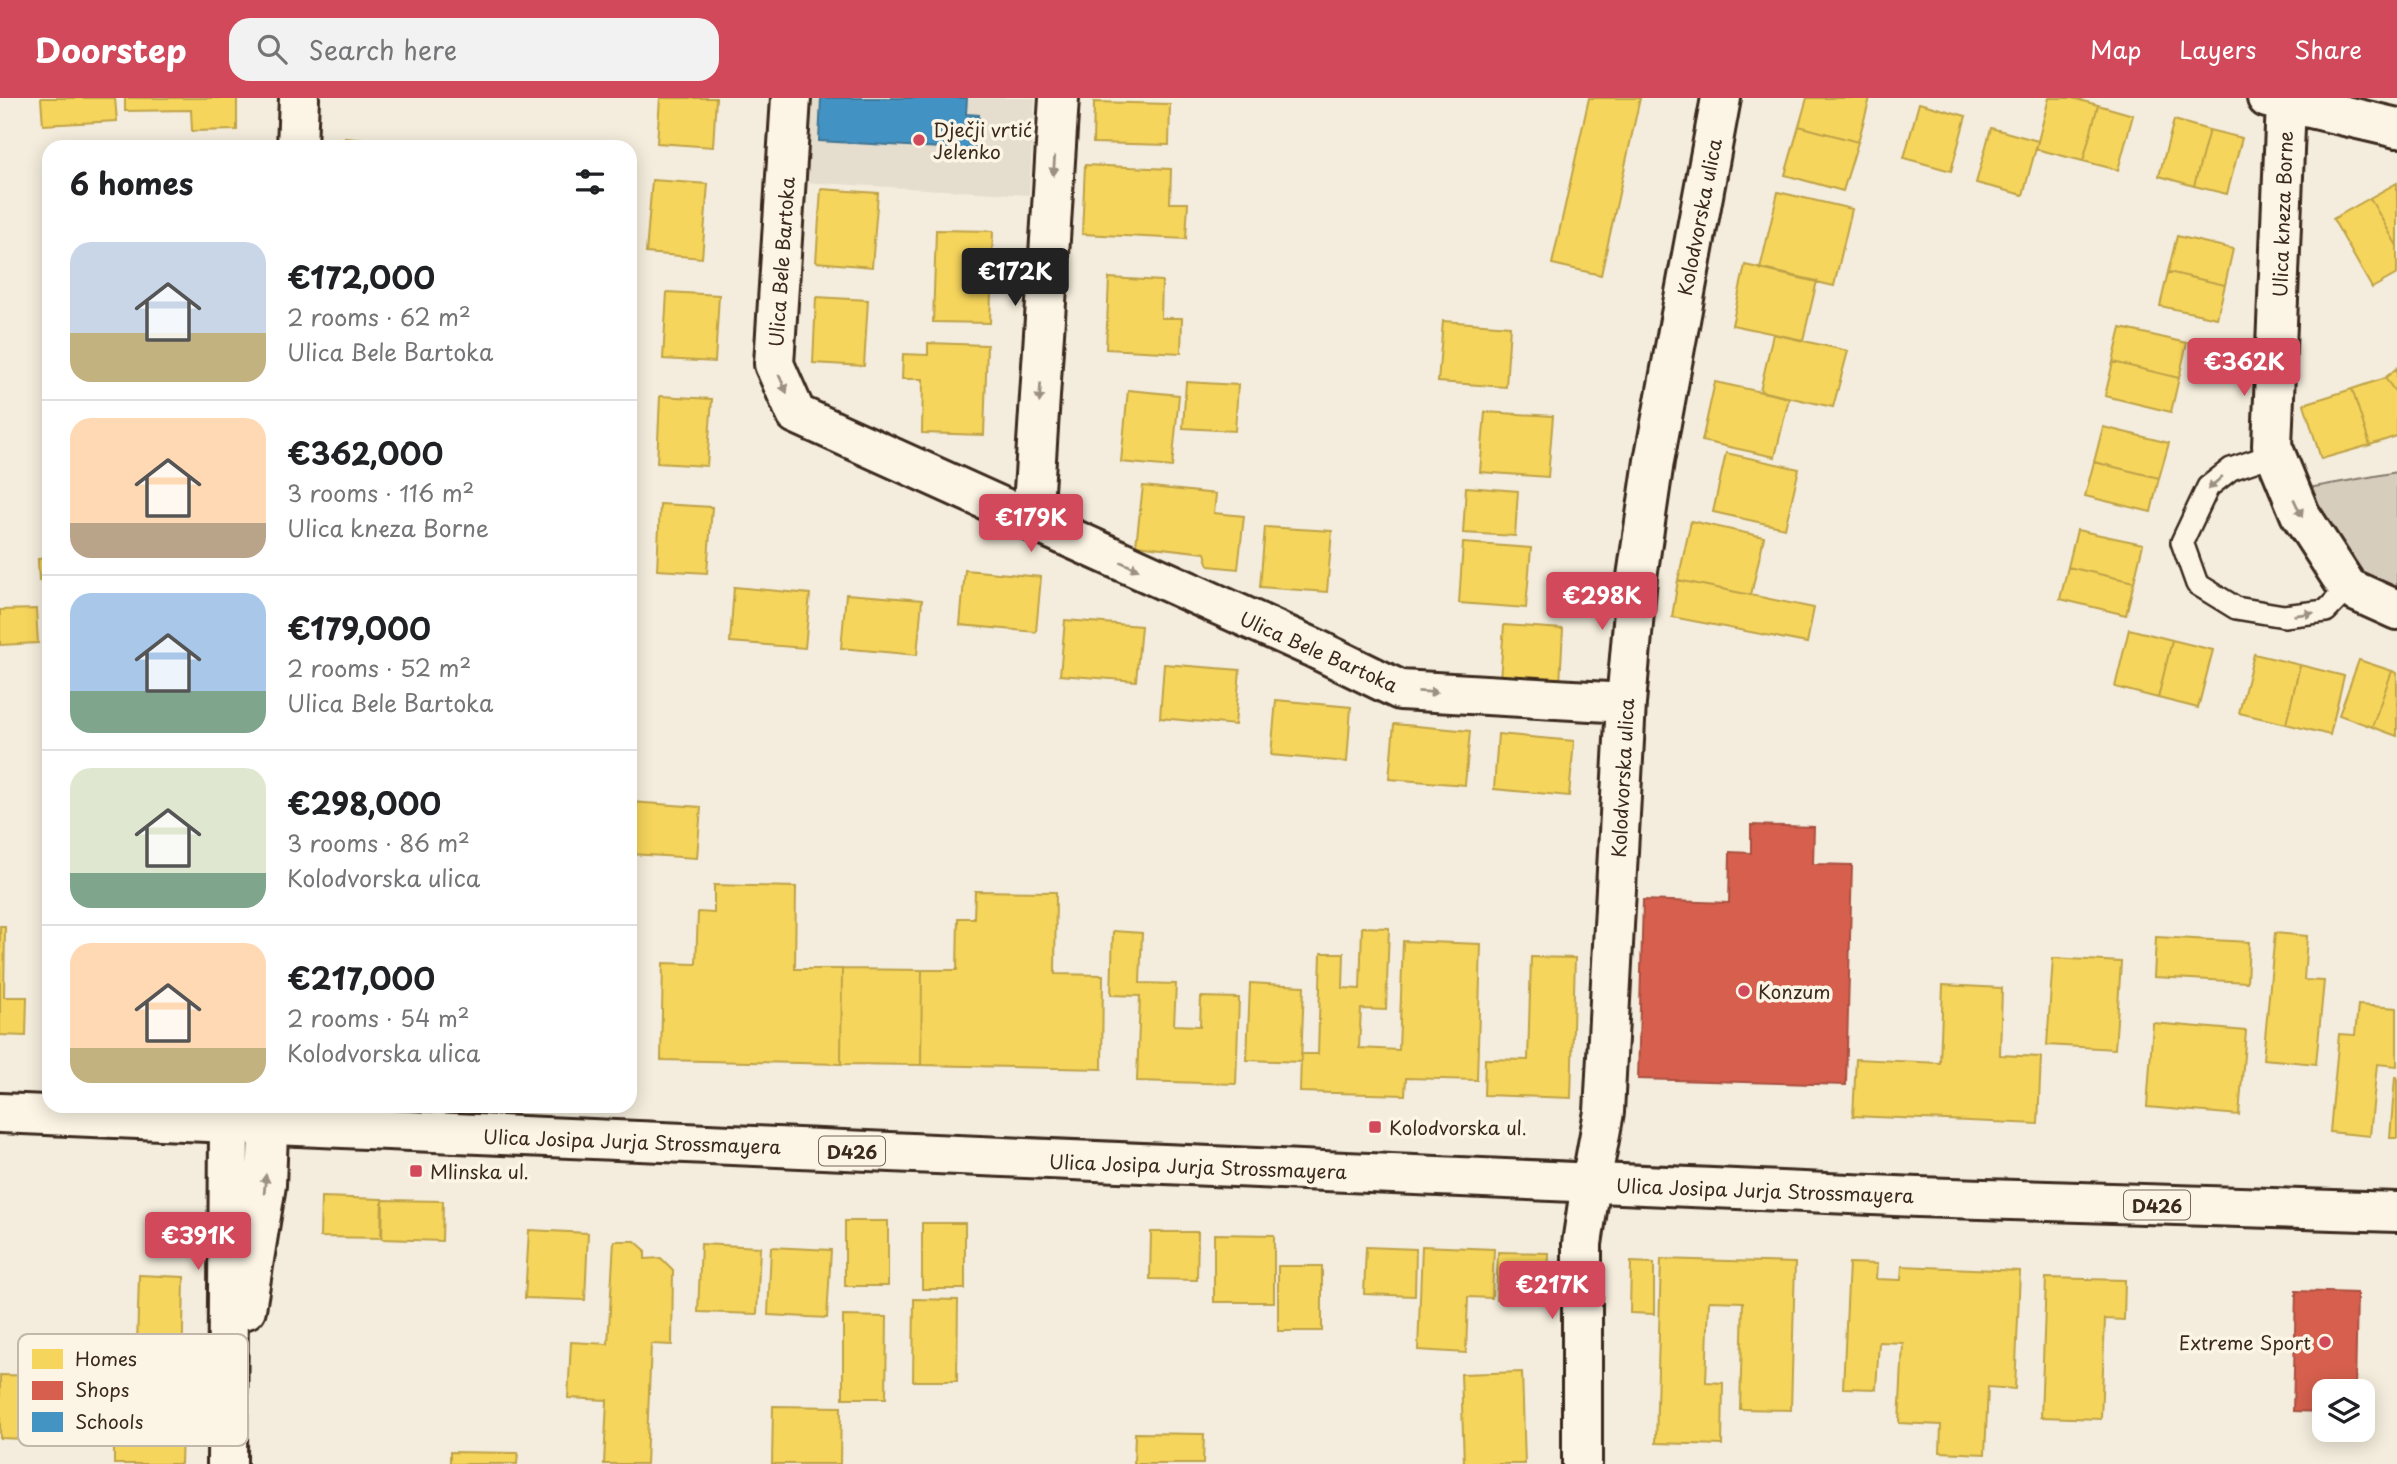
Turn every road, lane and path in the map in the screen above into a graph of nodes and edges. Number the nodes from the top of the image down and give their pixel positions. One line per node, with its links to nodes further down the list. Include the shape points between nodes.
1 (299, 98): 7 (street)
2 (791, 98): 9 (street, Ulica Bele Bartoka, one-way to 9, via 774,364 796,414)
3 (1059, 98): 9 (street, one-way to 9)
4 (1721, 98): 12 (street, Kolodvorska ulica, via 1654,461 1637,576)
5 (2280, 99): 6 (street, Ulica kneza Borne); 8 (street, Ulica kneza Borne)
6 (2397, 128)
7 (297, 140)
8 (2275, 454): 10 (street, Ulica kneza Borne, one-way to 10, via 2300,514); 10 (lane, one-way to 10, via 2231,469 2208,487 2182,542 2197,584 2236,608 2284,616 2326,611)
9 (1031, 522): 12 (street, Ulica Bele Bartoka, one-way to 12, via 1400,690)
10 (2348, 588): 11 (street)
11 (2397, 610)
12 (1626, 702): 16 (street, Kolodvorska ulica, via 1604,1112)
13 (0, 1114): 15 (street, Ulica Josipa Jurja Strossmayera / D426)
14 (269, 1116): 15 (street, Ulica Josipa Jurja Strossmayera / D426); 16 (street, Ulica Josipa Jurja Strossmayera / D426); 19 (street, one-way to 14, via 264,1195)
15 (229, 1124): 18 (street)
16 (1591, 1183): 17 (street, Ulica Josipa Jurja Strossmayera / D426); 22 (street, Kolodvorska ulica, via 1582,1244)
17 (2397, 1213)
18 (228, 1334)
19 (242, 1334)
20 (227, 1446): 21 (street)
21 (227, 1464)
22 (1582, 1464)

